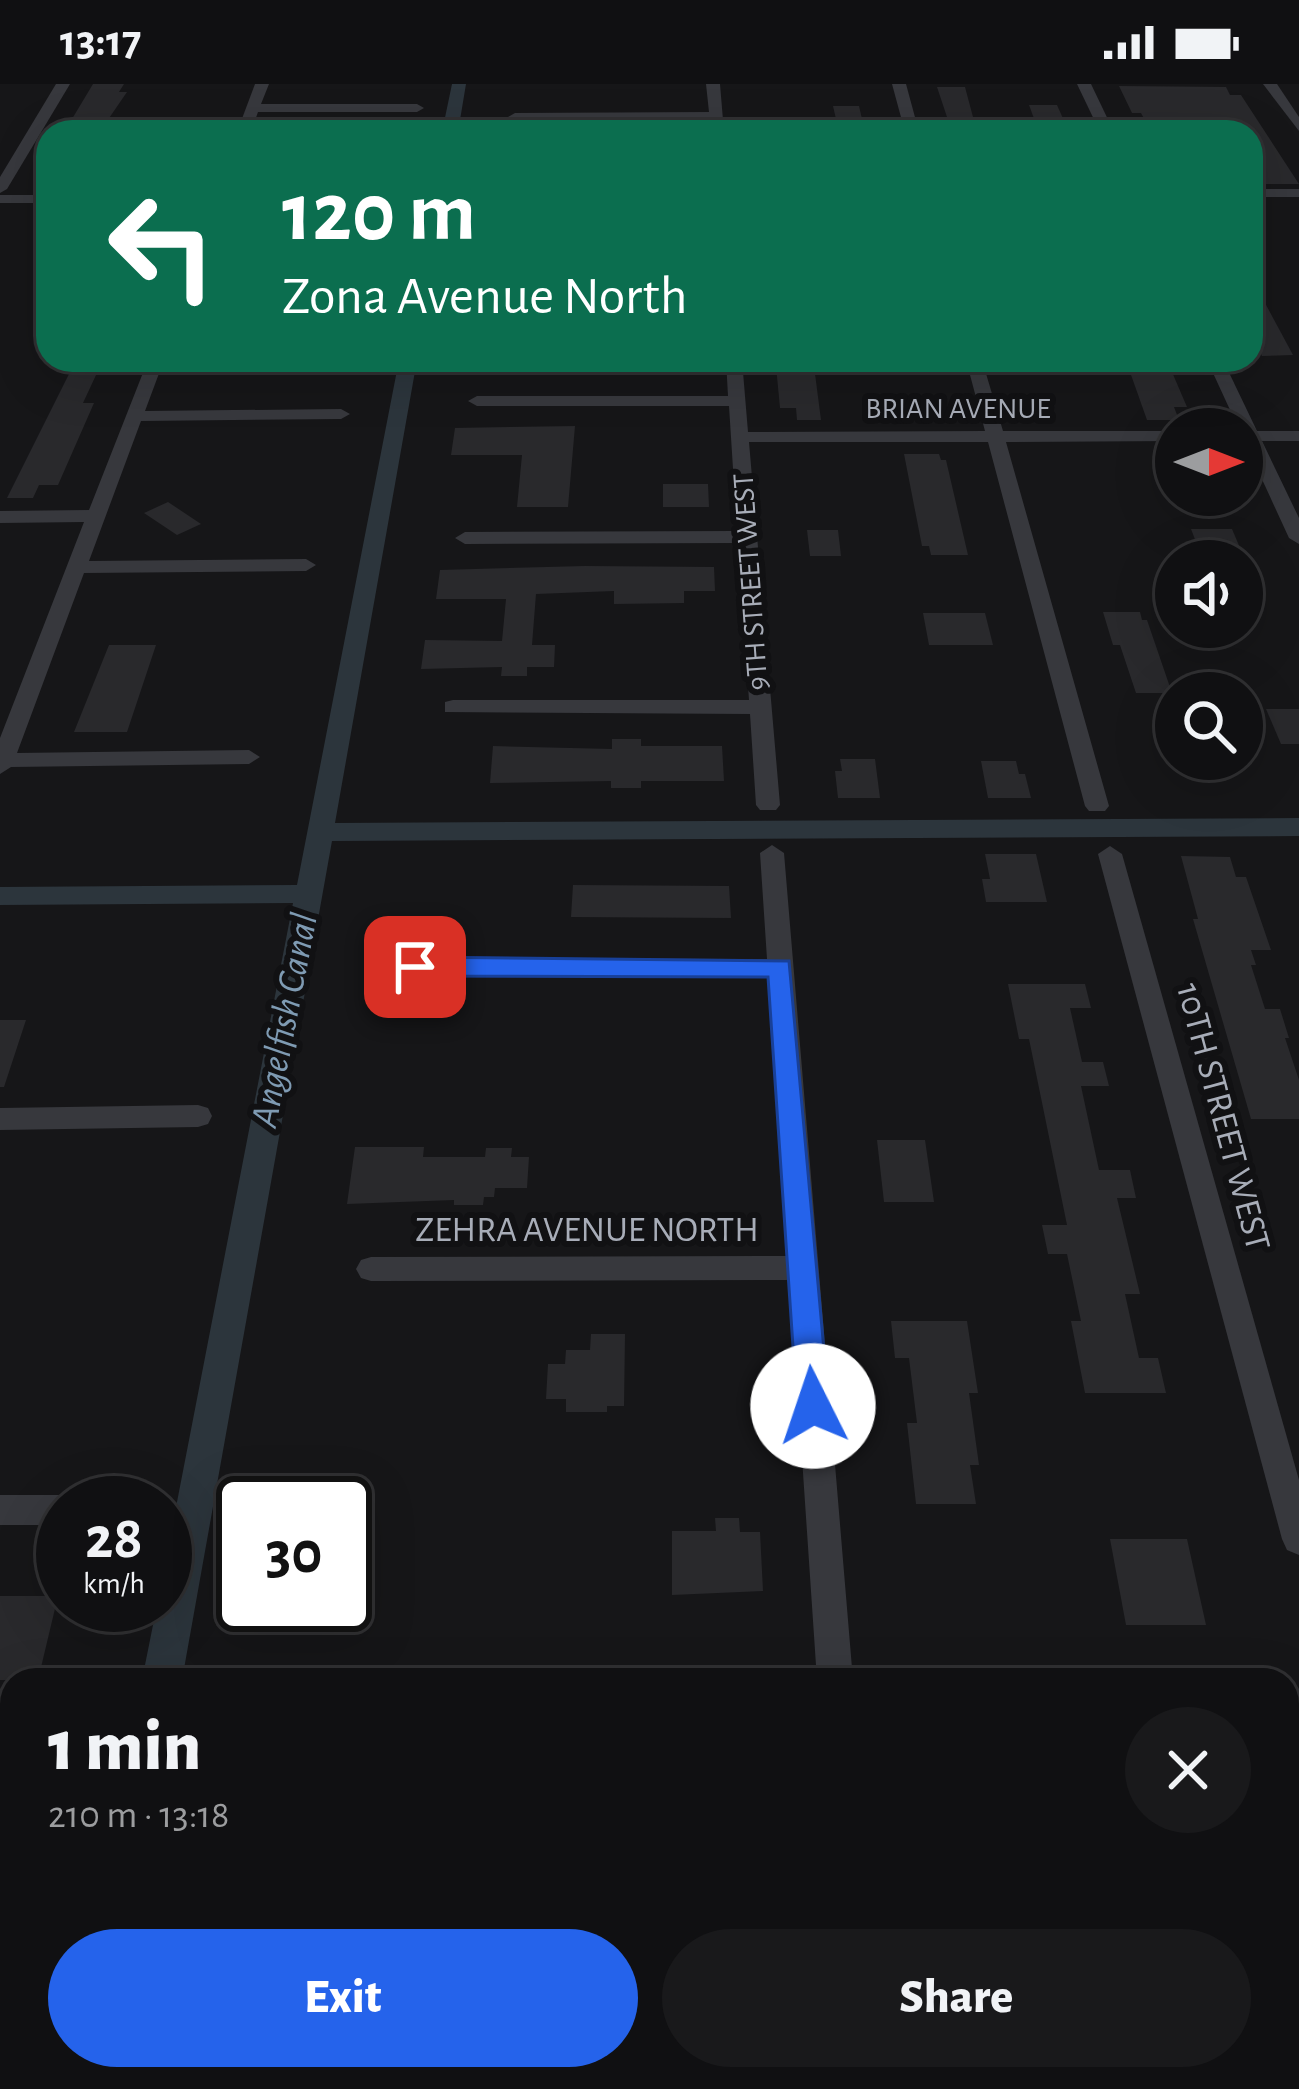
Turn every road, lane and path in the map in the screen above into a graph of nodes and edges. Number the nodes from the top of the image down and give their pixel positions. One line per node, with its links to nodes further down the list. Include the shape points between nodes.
1 (63, 84): 10 (street)
2 (262, 84): 7 (street)
3 (713, 84): 13 (street)
4 (898, 84): 14 (street)
5 (1084, 84): 15 (street)
6 (1270, 84): 16 (street)
7 (253, 108): 8 (street); 11 (street)
8 (417, 108)
9 (515, 117): 12 (street)
10 (41, 120)
11 (248, 120)
12 (601, 120)
13 (716, 120)
14 (908, 120)
15 (1101, 120)
16 (1299, 128)
17 (36, 129): 18 (street)
18 (0, 189)
19 (1263, 193): 20 (street)
20 (1299, 194)
21 (0, 199): 22 (street)
22 (36, 199)
23 (152, 372): 31 (street)
24 (735, 372): 28 (street, 9TH STREET WEST)
25 (977, 372): 32 (street)
26 (1220, 372): 29 (street)
27 (477, 401): 28 (street)
28 (737, 401): 36 (street, 9TH STREET WEST)
29 (1235, 408)
30 (340, 414): 31 (street)
31 (135, 416): 38 (street)
32 (995, 436): 33 (street, BRIAN AVENUE); 36 (street, BRIAN AVENUE); 50 (street)
33 (1155, 436)
34 (1263, 436): 35 (street)
35 (1299, 436)
36 (740, 437): 40 (street, 9TH STREET WEST)
37 (1263, 469): 42 (street)
38 (95, 516): 39 (street); 44 (street)
39 (0, 517)
40 (747, 537): 41 (street); 46 (street, 9TH STREET WEST)
41 (465, 538)
42 (1299, 538)
43 (306, 565): 44 (street)
44 (76, 567): 48 (street)
45 (453, 707): 46 (street)
46 (761, 707): 49 (street, 9TH STREET WEST)
47 (249, 757): 48 (street)
48 (1, 764)
49 (768, 805)
50 (1097, 806)
51 (772, 853): 54 (street)
52 (1110, 854): 61 (street, 10TH STREET WEST)
53 (415, 967): 54 (street)
54 (780, 968): 58 (street)
55 (198, 1116): 56 (street)
56 (0, 1119)
57 (371, 1268): 58 (street, ZEHRA AVENUE NORTH)
58 (802, 1268): 62 (street)
59 (0, 1510): 60 (street)
60 (36, 1510)
61 (1299, 1539)
62 (834, 1668)

